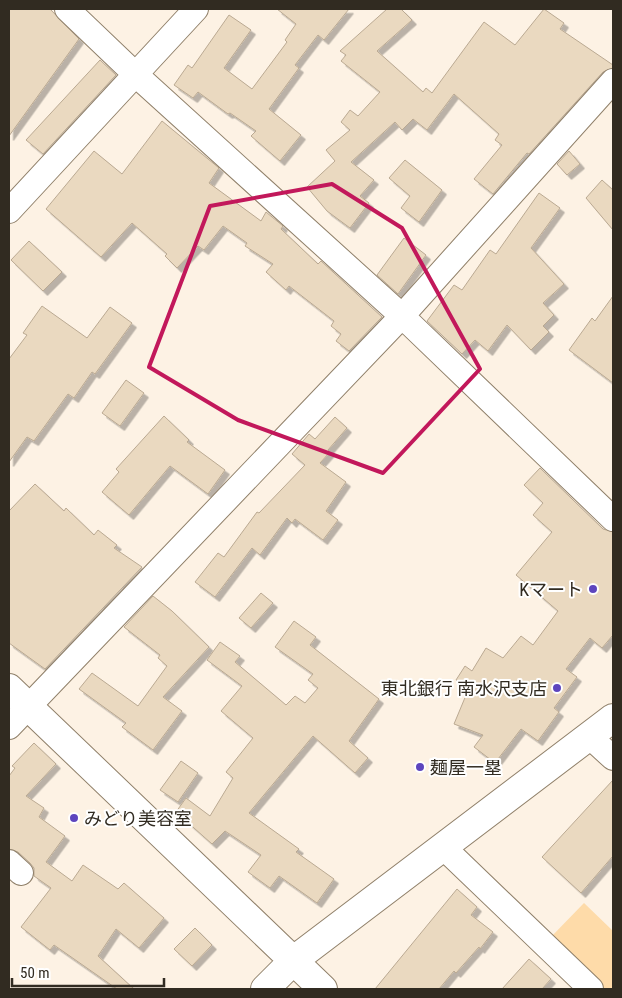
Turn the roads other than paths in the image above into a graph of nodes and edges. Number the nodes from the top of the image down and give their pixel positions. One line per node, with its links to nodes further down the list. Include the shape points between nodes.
1 (67, 9): 3 (street)
2 (196, 9): 3 (street)
3 (134, 74): 5 (street); 6 (street)
4 (613, 81): 6 (street)
5 (9, 211)
6 (402, 316): 7 (street); 9 (street)
7 (613, 519)
8 (9, 688): 9 (street)
9 (28, 706): 11 (street); 15 (street)
10 (613, 718): 12 (street)
11 (9, 727)
12 (590, 736): 13 (street); 14 (street)
13 (613, 758)
14 (442, 846): 15 (street); 18 (street)
15 (294, 960): 16 (street); 17 (street)
16 (265, 989)
17 (323, 989)
18 (591, 989)

